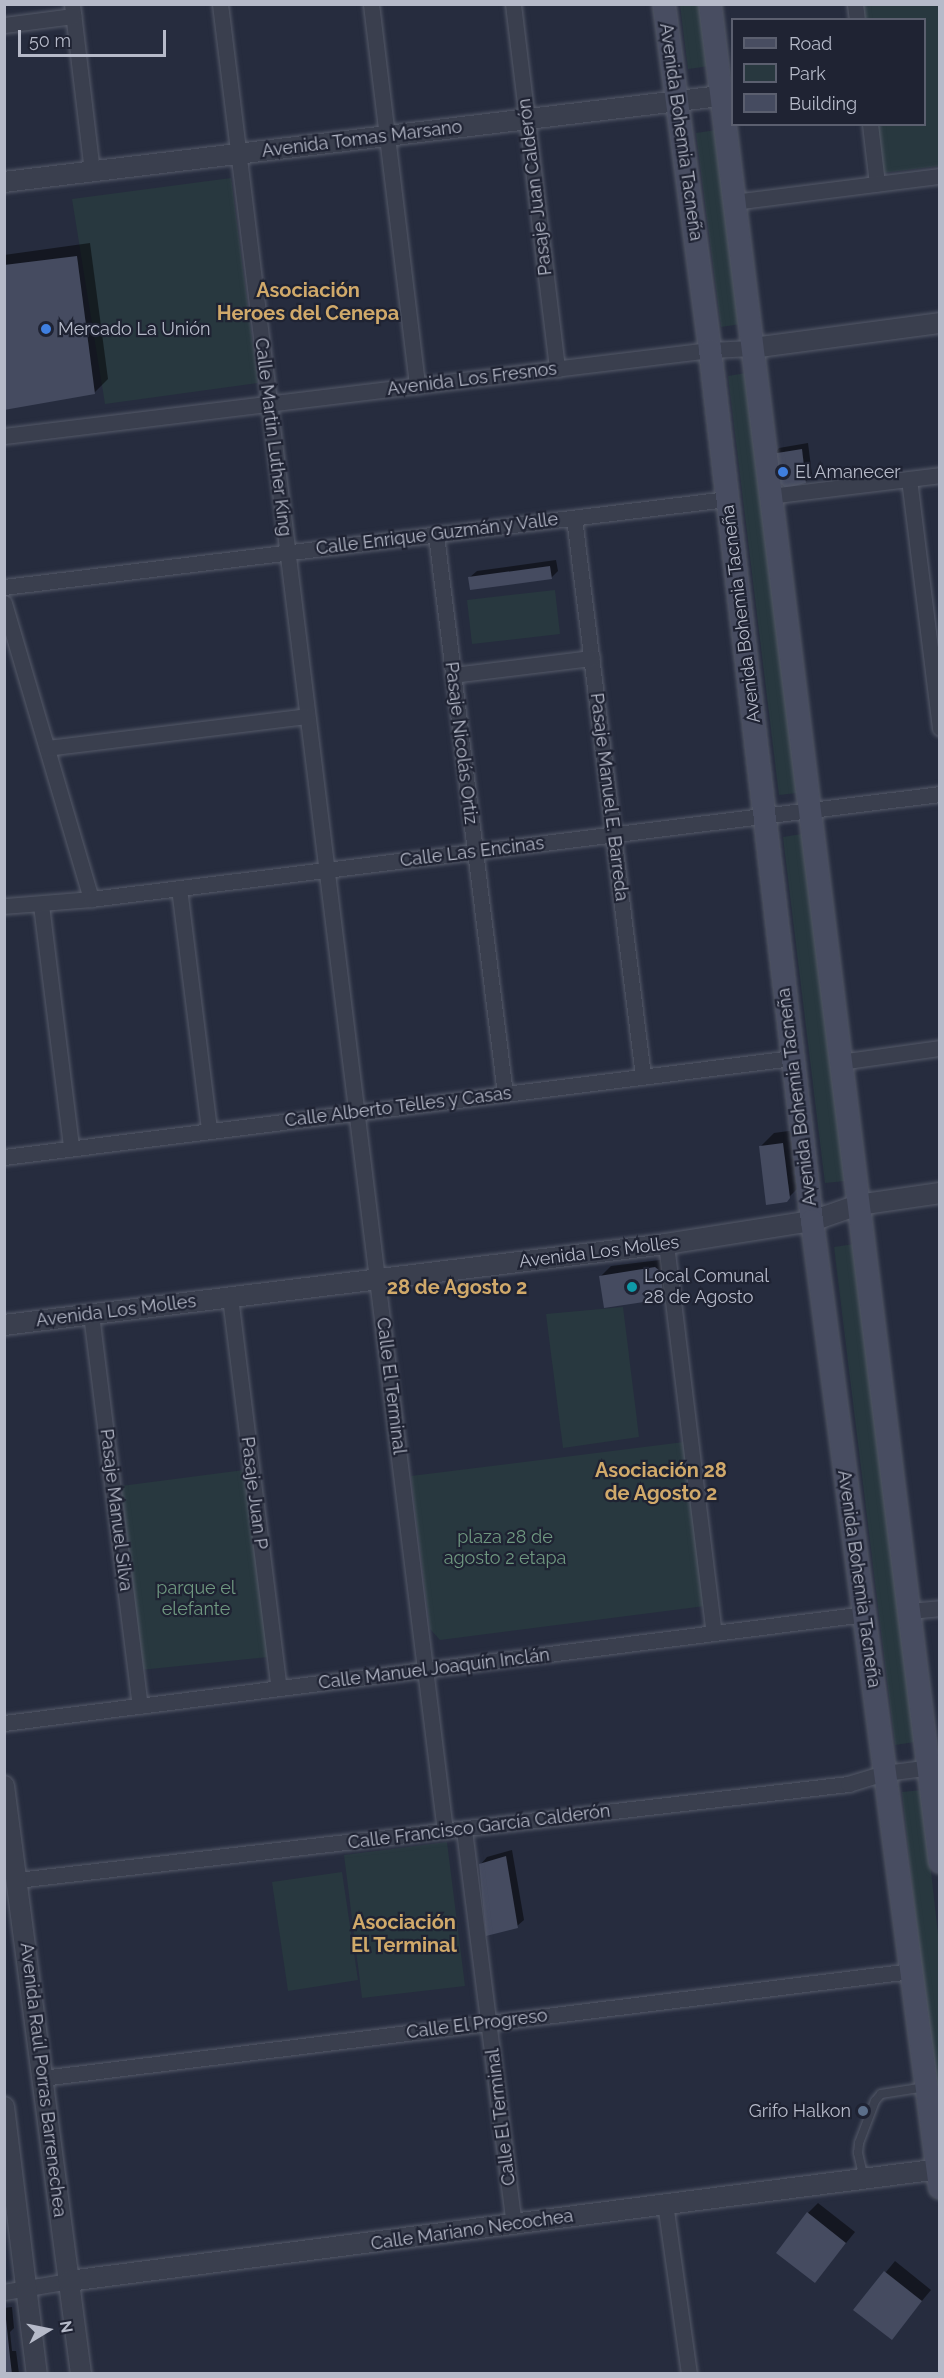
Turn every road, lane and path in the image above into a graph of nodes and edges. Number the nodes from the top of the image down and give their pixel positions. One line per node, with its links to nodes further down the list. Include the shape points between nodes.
1 (219, 4): 13 (street, Calle Martin Luther King)
2 (371, 4): 12 (street)
3 (513, 4): 10 (street, Pasaje Juan Calderón)
4 (664, 4): 9 (main road, Avenida Bohemia Tacneña)
5 (710, 4): 8 (main road)
6 (73, 10): 7 (street); 14 (street)
7 (4, 25)
8 (720, 96): 9 (street, Avenida Tomas Marsano); 18 (main road)
9 (677, 101): 10 (street, Avenida Tomas Marsano); 21 (main road, Avenida Bohemia Tacneña)
10 (527, 120): 12 (street, Avenida Tomas Marsano); 22 (street, Pasaje Juan Calderón)
11 (870, 126): 17 (street)
12 (387, 136): 13 (street, Avenida Tomas Marsano); 23 (street)
13 (238, 154): 14 (street, Avenida Tomas Marsano); 24 (street, Calle Martin Luther King)
14 (92, 172): 16 (street, Avenida Tomas Marsano)
15 (939, 176): 17 (street)
16 (4, 182)
17 (877, 184): 18 (street)
18 (733, 202): 20 (main road)
19 (939, 324): 20 (street, Avenida Los Fresnos)
20 (752, 348): 21 (street, Avenida Los Fresnos); 28 (main road)
21 (710, 350): 22 (street, Avenida Los Fresnos); 29 (main road, Avenida Bohemia Tacneña)
22 (557, 369): 23 (street, Avenida Los Fresnos)
23 (417, 386): 24 (street, Avenida Los Fresnos)
24 (269, 404): 25 (street, Avenida Los Fresnos); 32 (street, Calle Martin Luther King)
25 (4, 436)
26 (939, 475): 27 (street)
27 (909, 479): 28 (street); 38 (street)
28 (770, 496): 41 (main road)
29 (727, 499): 30 (street, Calle Enrique Guzmán y Valle); 42 (main road, Avenida Bohemia Tacneña)
30 (574, 518): 31 (street, Calle Enrique Guzmán y Valle); 35 (street, Pasaje Manuel E. Barreda)
31 (436, 535): 32 (street, Calle Enrique Guzmán y Valle); 36 (street, Pasaje Nicolás Ortiz)
32 (287, 553): 33 (street, Calle Enrique Guzmán y Valle); 37 (street, Calle Martin Luther King)
33 (4, 587)
34 (4, 603): 39 (street)
35 (592, 658): 36 (street); 43 (street, Pasaje Manuel E. Barreda)
36 (453, 675): 44 (street, Pasaje Nicolás Ortiz)
37 (308, 716): 39 (street); 45 (street, Calle Martin Luther King)
38 (939, 728)
39 (47, 748): 47 (street)
40 (939, 794): 41 (street, Calle Las Encinas)
41 (809, 810): 42 (street, Calle Las Encinas); 52 (main road)
42 (765, 816): 43 (street, Calle Las Encinas); 51 (main road, Avenida Bohemia Tacneña)
43 (614, 835): 44 (street, Calle Las Encinas); 53 (street, Pasaje Manuel E. Barreda)
44 (475, 852): 45 (street, Calle Las Encinas); 54 (street, Pasaje Nicolás Ortiz)
45 (327, 870): 46 (street, Calle Las Encinas); 55 (street, Calle El Terminal)
46 (179, 888): 47 (street, Calle Las Encinas); 56 (street)
47 (91, 899): 48 (street, Calle Las Encinas)
48 (41, 905): 49 (street, Calle Las Encinas); 57 (street)
49 (4, 906)
50 (939, 1048): 52 (street)
51 (792, 1058): 53 (street, Calle Alberto Telles y Casas); 61 (main road, Avenida Bohemia Tacneña)
52 (840, 1062): 60 (main road)
53 (643, 1076): 54 (street, Calle Alberto Telles y Casas)
54 (505, 1094): 55 (street, Calle Alberto Telles y Casas)
55 (357, 1112): 56 (street, Calle Alberto Telles y Casas); 63 (street, Calle El Terminal)
56 (209, 1130): 57 (street, Calle Alberto Telles y Casas)
57 (71, 1147): 58 (street, Calle Alberto Telles y Casas)
58 (4, 1157)
59 (939, 1193): 60 (street, Avenida Los Molles)
60 (858, 1205): 61 (street, Avenida Los Molles); 68 (main road)
61 (812, 1221): 62 (street, Avenida Los Molles); 69 (main road, Avenida Bohemia Tacneña)
62 (666, 1244): 63 (street, Avenida Los Molles); 70 (street)
63 (377, 1279): 64 (street, Avenida Los Molles); 71 (street, Calle El Terminal)
64 (230, 1297): 65 (street, Avenida Los Molles); 72 (street, Pasaje Juan P)
65 (91, 1314): 66 (street, Avenida Los Molles); 73 (street, Pasaje Manuel Silva)
66 (4, 1325)
67 (939, 1608): 68 (street)
68 (908, 1611): 75 (main road)
69 (864, 1614): 70 (street, Calle Manuel Joaquín Inclán); 76 (main road, Avenida Bohemia Tacneña)
70 (714, 1633): 71 (street, Calle Manuel Joaquín Inclán)
71 (426, 1670): 72 (street, Calle Manuel Joaquín Inclán); 80 (street, Calle El Terminal)
72 (279, 1688): 73 (street, Calle Manuel Joaquín Inclán)
73 (140, 1706): 74 (street, Calle Manuel Joaquín Inclán)
74 (4, 1723)
75 (934, 1767): 76 (street, Calle Francisco García Calderón); 78 (main road)
76 (885, 1773): 79 (street, Calle Francisco García Calderón, via 848,1784); 83 (main road, Avenida Bohemia Tacneña)
77 (4, 1786): 82 (street, Avenida Raúl Porras Barrenechea)
78 (936, 1801): 81 (main road)
79 (464, 1830): 80 (street, Calle Francisco García Calderón); 84 (street, Calle El Terminal)
80 (445, 1832): 82 (street, Calle Francisco García Calderón)
81 (939, 1862)
82 (16, 1880): 85 (street, Avenida Raúl Porras Barrenechea)
83 (911, 1971): 84 (street, Calle El Progreso); 86 (main road, Avenida Bohemia Tacneña)
84 (490, 2022): 85 (street, Calle El Progreso); 92 (street, Calle El Terminal)
85 (42, 2078): 93 (street, Avenida Raúl Porras Barrenechea)
86 (926, 2087): 89 (main road, Avenida Bohemia Tacneña); 90 (lane, via 881,2094 875,2101 859,2143)
87 (4, 2107): 88 (street)
88 (6, 2128): 94 (street)
89 (939, 2176): 90 (street, Calle Mariano Necochea)
90 (864, 2179): 91 (street, Calle Mariano Necochea)
91 (665, 2203): 92 (street, Calle Mariano Necochea); 98 (street)
92 (514, 2225): 93 (street, Calle Mariano Necochea)
93 (69, 2281): 94 (street, Calle Mariano Necochea); 97 (street, Avenida Raúl Porras Barrenechea)
94 (26, 2289): 95 (street, Calle Mariano Necochea); 96 (street)
95 (4, 2292)
96 (37, 2373)
97 (81, 2373)
98 (689, 2373)

